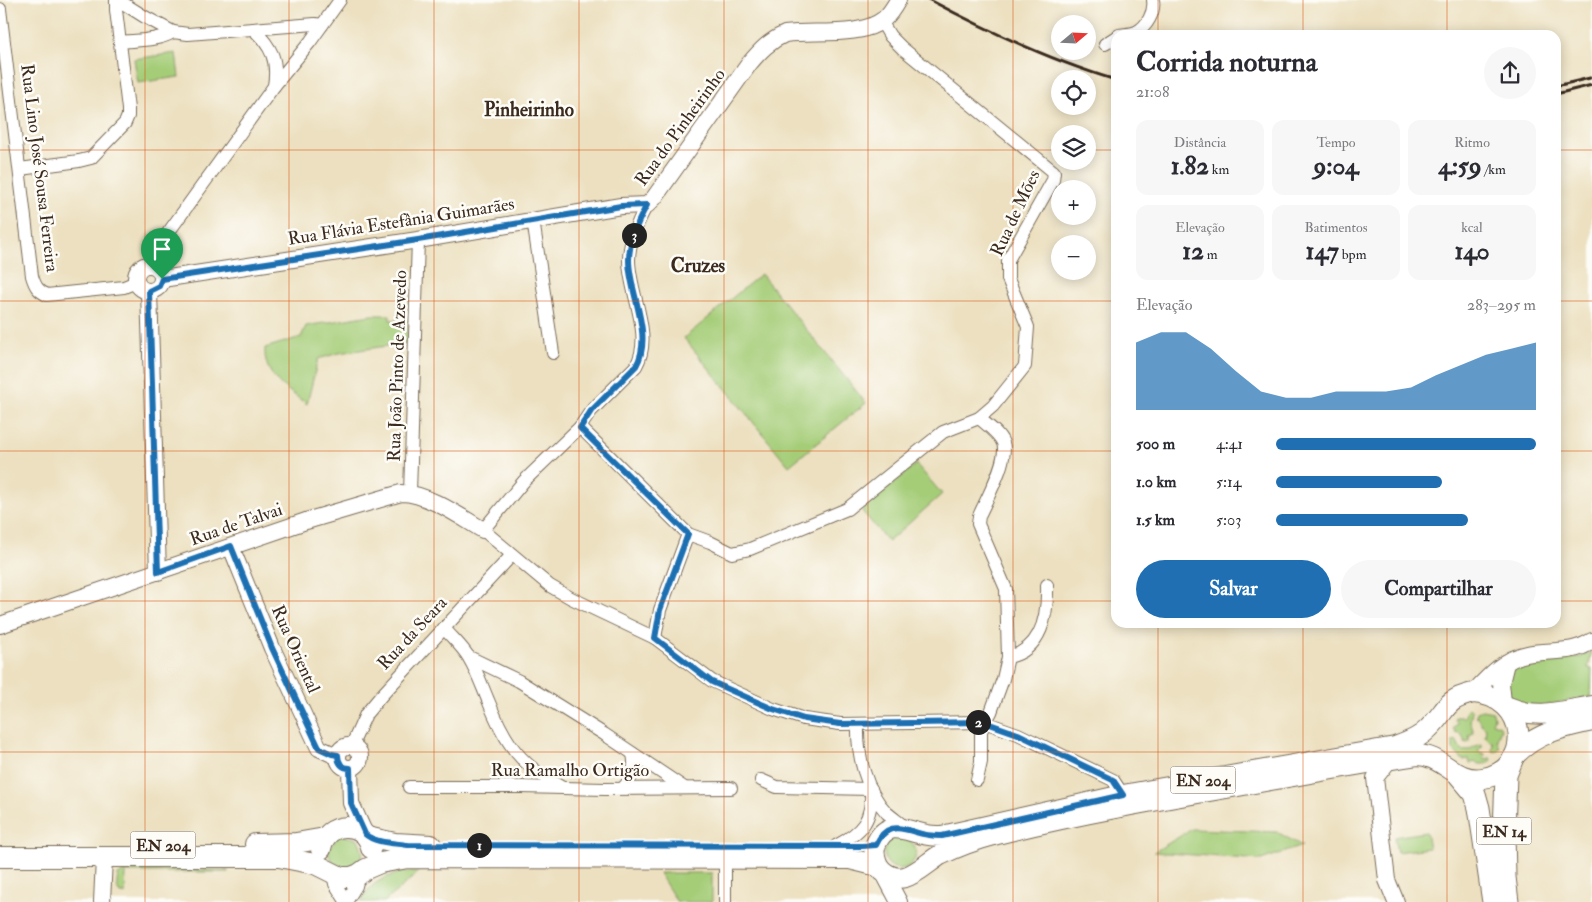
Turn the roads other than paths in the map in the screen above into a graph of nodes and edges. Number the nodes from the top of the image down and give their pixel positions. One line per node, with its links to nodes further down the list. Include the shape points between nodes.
1 (117, 0): 10 (street); 12 (street)
2 (340, 0): 7 (street)
3 (898, 0): 6 (street, Rua do Pinheirinho)
4 (1153, 0): 9 (street, via 1148,21)
5 (0, 9): 14 (street, Rua Lino José Sousa Ferreira)
6 (881, 21): 17 (street, Rua do Pinheirinho, via 854,31 785,34 767,44); 24 (street, Rua de Mões, via 902,48 1054,172 1053,180 1008,260 1008,279 1028,327 1025,366 993,406)
7 (322, 24): 8 (street); 15 (street)
8 (253, 29): 10 (street, via 188,34); 15 (street, via 267,44 275,62)
9 (1138, 30)
10 (173, 32): 12 (street, via 158,38)
11 (1111, 40): 13 (street)
12 (120, 42): 16 (street, via 128,109 122,128 91,158)
13 (1105, 44)
14 (4, 73): 16 (street, Rua Lino José Sousa Ferreira)
15 (274, 86): 20 (street, via 160,244)
16 (20, 169): 22 (street, Rua Lino José Sousa Ferreira, via 32,276 40,292 48,295)
17 (647, 205): 18 (street, Rua Flávia Estefânia Guimarães); 25 (street, Rua do Pinheirinho, via 634,232 629,261 641,322 640,359 591,411)
18 (533, 220): 19 (street, Rua Flávia Estefânia Guimarães); 23 (street)
19 (418, 240): 21 (street, Rua Flávia Estefânia Guimarães); 26 (street, Rua João Pinto de Azevedo)
20 (152, 265): 21 (street, via 158,269); 22 (street, via 144,266 136,274)
21 (162, 279): 22 (street, Rua Lino José Sousa Ferreira, via 159,286)
22 (143, 287): 31 (street)
23 (553, 353)
24 (979, 418): 28 (street, via 943,432 847,509 750,549 732,553); 38 (street, via 1003,443 1001,466 978,524 1006,589)
25 (580, 428): 27 (street, Rua do Pinheirinho, via 524,481); 28 (street)
26 (410, 493): 27 (street); 29 (street, Rua de Talvai, via 306,521)
27 (483, 530): 30 (street)
28 (688, 534): 35 (street, via 660,610)
29 (231, 546): 31 (street, Rua de Talvai); 49 (street, Rua Oriental, via 265,633 319,748 332,754)
30 (512, 555): 34 (street, Rua da Seara); 35 (street, via 550,586)
31 (158, 572): 33 (street, Rua de Talvai)
32 (1047, 585): 38 (street, via 1040,633 1026,650)
33 (0, 625)
34 (444, 628): 37 (street); 49 (street, Rua da Seara, via 366,714)
35 (655, 638): 48 (street, via 702,675 746,698 804,719)
36 (1592, 641): 39 (street, via 1575,650 1527,654)
37 (469, 657): 40 (street); 42 (street)
38 (1008, 657): 47 (street, via 991,712)
39 (1506, 663): 41 (street); 43 (street, via 1501,683)
40 (504, 674): 42 (street, via 493,682); 50 (street)
41 (1474, 693): 43 (main road, via 1484,694); 45 (main road, via 1452,701)
42 (488, 700): 53 (street, via 510,747)
43 (1506, 705): 44 (main road, via 1533,715); 51 (main road, EN 14, via 1519,730)
44 (1592, 706)
45 (1437, 719): 55 (main road, EN 14, via 1435,744 1439,756); 66 (main road, EN 204, via 1428,730 1395,747)
46 (1592, 721): 51 (main road, via 1536,737)
47 (984, 722): 48 (street); 58 (street); 66 (street, via 1018,734 1113,780)
48 (858, 724): 65 (street, via 859,756)
49 (345, 751): 67 (street, via 358,750 360,760 350,768)
50 (633, 754): 61 (street); 63 (street, via 634,772)
51 (1514, 757): 55 (main road, via 1504,769 1483,778 1471,778); 87 (highway, EN 14, via 1506,775 1504,832)
52 (1390, 759): 54 (main road, EN 204); 55 (main road, EN 204, via 1425,755); 56 (street)
53 (527, 764): 60 (street, via 528,776); 62 (street)
54 (1357, 765): 56 (street); 79 (main road, EN 204, via 1136,804 995,835 947,852)
55 (1453, 770): 86 (highway, EN 14, via 1474,794 1479,808)
56 (1375, 778): 85 (street, via 1387,880)
57 (762, 780): 65 (street, via 777,787)
58 (977, 780)
59 (409, 787): 60 (street, Rua Ramalho Ortigão)
60 (521, 787): 62 (street, Rua Ramalho Ortigão)
61 (683, 787): 63 (street, Rua Ramalho Ortigão); 64 (street, Rua Ramalho Ortigão)
62 (563, 788): 63 (street, Rua Ramalho Ortigão)
63 (623, 788)
64 (731, 788)
65 (871, 789): 68 (street, via 885,810); 73 (street, via 870,808 864,826)
66 (1123, 795): 68 (main road, EN 204, via 950,834 932,836)
67 (351, 803): 69 (street); 70 (street)
68 (910, 830): 72 (main road, EN 204, via 891,829); 79 (main road, via 924,845 923,862)
69 (327, 835): 70 (main road, EN 204, via 336,828 352,827); 71 (main road, EN 204, via 276,844); 80 (main road, via 320,852)
70 (366, 836): 73 (main road, EN 204, via 408,845); 78 (main road, via 372,853)
71 (0, 845)
72 (876, 845): 73 (main road, EN 204); 77 (main road, via 875,859)
73 (836, 846)
74 (0, 857): 75 (main road, EN 204)
75 (104, 858): 80 (main road, EN 204, via 279,857 315,864); 81 (street)
76 (725, 859): 77 (main road, EN 204, via 850,859); 78 (main road, EN 204, via 408,858 389,860); 83 (street)
77 (881, 869): 79 (main road, EN 204, via 897,878); 84 (street)
78 (363, 872): 80 (main road, EN 204, via 351,877); 82 (street)
79 (915, 872): 84 (street)
80 (331, 873): 82 (street)
81 (102, 902)
82 (346, 902)
83 (725, 902)
84 (899, 902)
85 (1396, 902)
86 (1493, 902)
87 (1508, 902)

